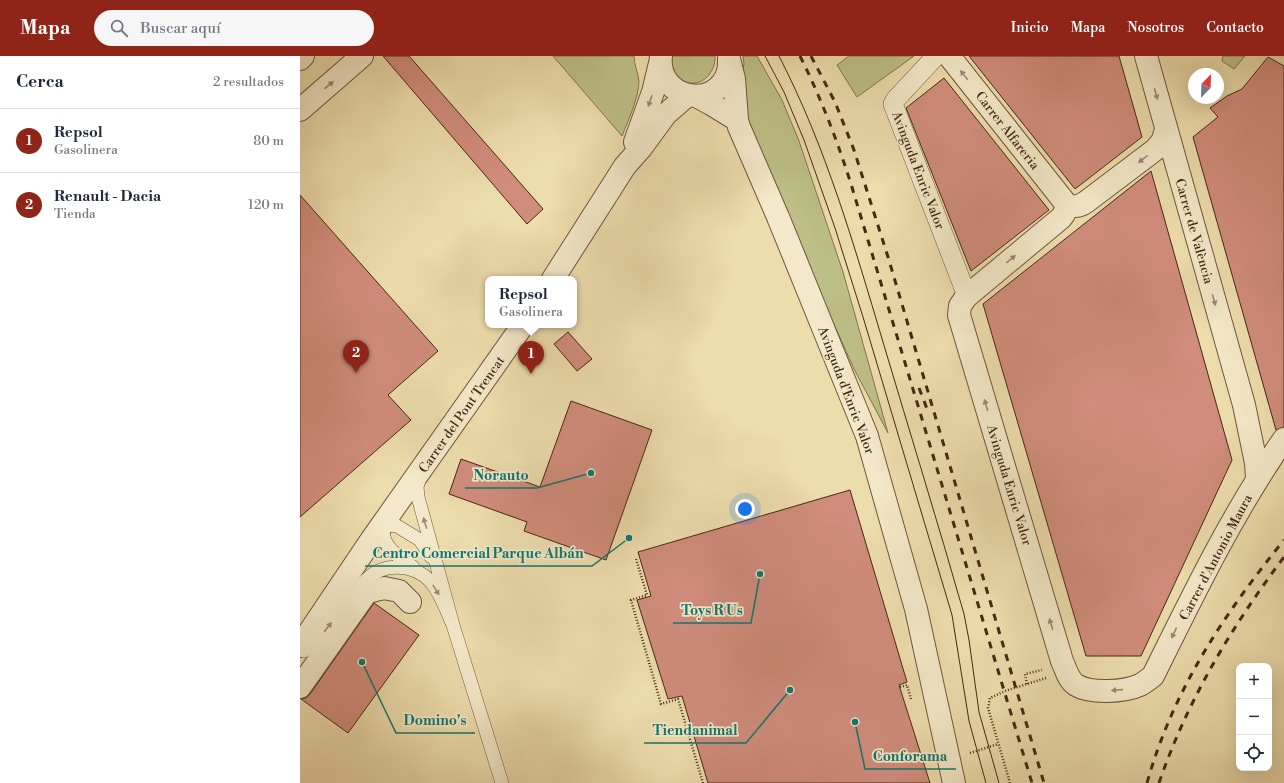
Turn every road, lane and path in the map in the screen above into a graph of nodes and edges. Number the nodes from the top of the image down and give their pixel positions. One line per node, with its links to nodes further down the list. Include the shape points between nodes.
1 (303, 56): 7 (street)
2 (362, 56): 10 (street, one-way to 2)
3 (936, 56): 16 (street, Avinguda Enric Valor, via 893,104)
4 (949, 56): 14 (street, Carrer Alfareria, one-way to 4)
5 (1146, 56): 12 (street, Carrer de València, one-way to 12)
6 (729, 57): 9 (street, via 728,71 723,82 706,94); 11 (street, Avinguda d'Enric Valor, via 734,80)
7 (300, 59)
8 (660, 60): 9 (street, via 667,82 675,90); 13 (street, one-way to 13, via 654,92)
9 (692, 95): 11 (street); 13 (street, via 666,114)
10 (300, 110)
11 (737, 120): 42 (street, Avinguda d'Enric Valor, via 867,436 916,609)
12 (1166, 129): 14 (street, one-way to 14, via 1163,140 1156,149 1092,198 1080,206); 18 (street, Carrer de València, one-way to 18)
13 (625, 166): 15 (street)
14 (1066, 205): 16 (street, one-way to 14, via 1060,218)
15 (555, 276)
16 (974, 290): 32 (street, Avinguda Enric Valor, one-way to 16, via 1141,685 1129,689 1092,691 1075,685 1068,675 959,315 960,306)
17 (521, 328): 20 (street, Carrer del Pont Trencat)
18 (1244, 405): 19 (street, Carrer de València, via 1257,426 1271,437); 21 (street, Carrer de València)
19 (1284, 440): 21 (street, Carrer d'Antonio Maura)
20 (428, 461): 22 (street, Carrer del Pont Trencat); 24 (lane, one-way to 20, via 417,487)
21 (1257, 478): 32 (street, Carrer d'Antonio Maura, one-way to 32, via 1223,538)
22 (380, 529): 24 (lane, via 390,525 397,526 420,540); 25 (lane, via 383,539 395,553); 27 (street); 29 (street)
23 (636, 559): 38 (path, via 647,595 631,600 661,704 678,699)
24 (438, 568): 28 (lane)
25 (418, 571): 28 (lane, one-way to 28, via 435,588); 30 (lane, one-way to 25, via 321,636 367,578 389,567 402,566)
26 (410, 602): 34 (street, via 400,591 384,588 367,592)
27 (300, 618)
28 (453, 624): 40 (lane)
29 (300, 646)
30 (300, 655)
31 (1047, 668): 36 (path, via 1025,674 1027,684 990,698 988,708)
32 (1153, 676)
33 (907, 685): 35 (path)
34 (300, 686)
35 (900, 687)
36 (998, 744): 39 (path); 43 (path)
37 (698, 750): 38 (path)
38 (693, 752): 41 (path)
39 (971, 752)
40 (502, 783)
41 (703, 783)
42 (954, 783)
43 (1010, 783)

